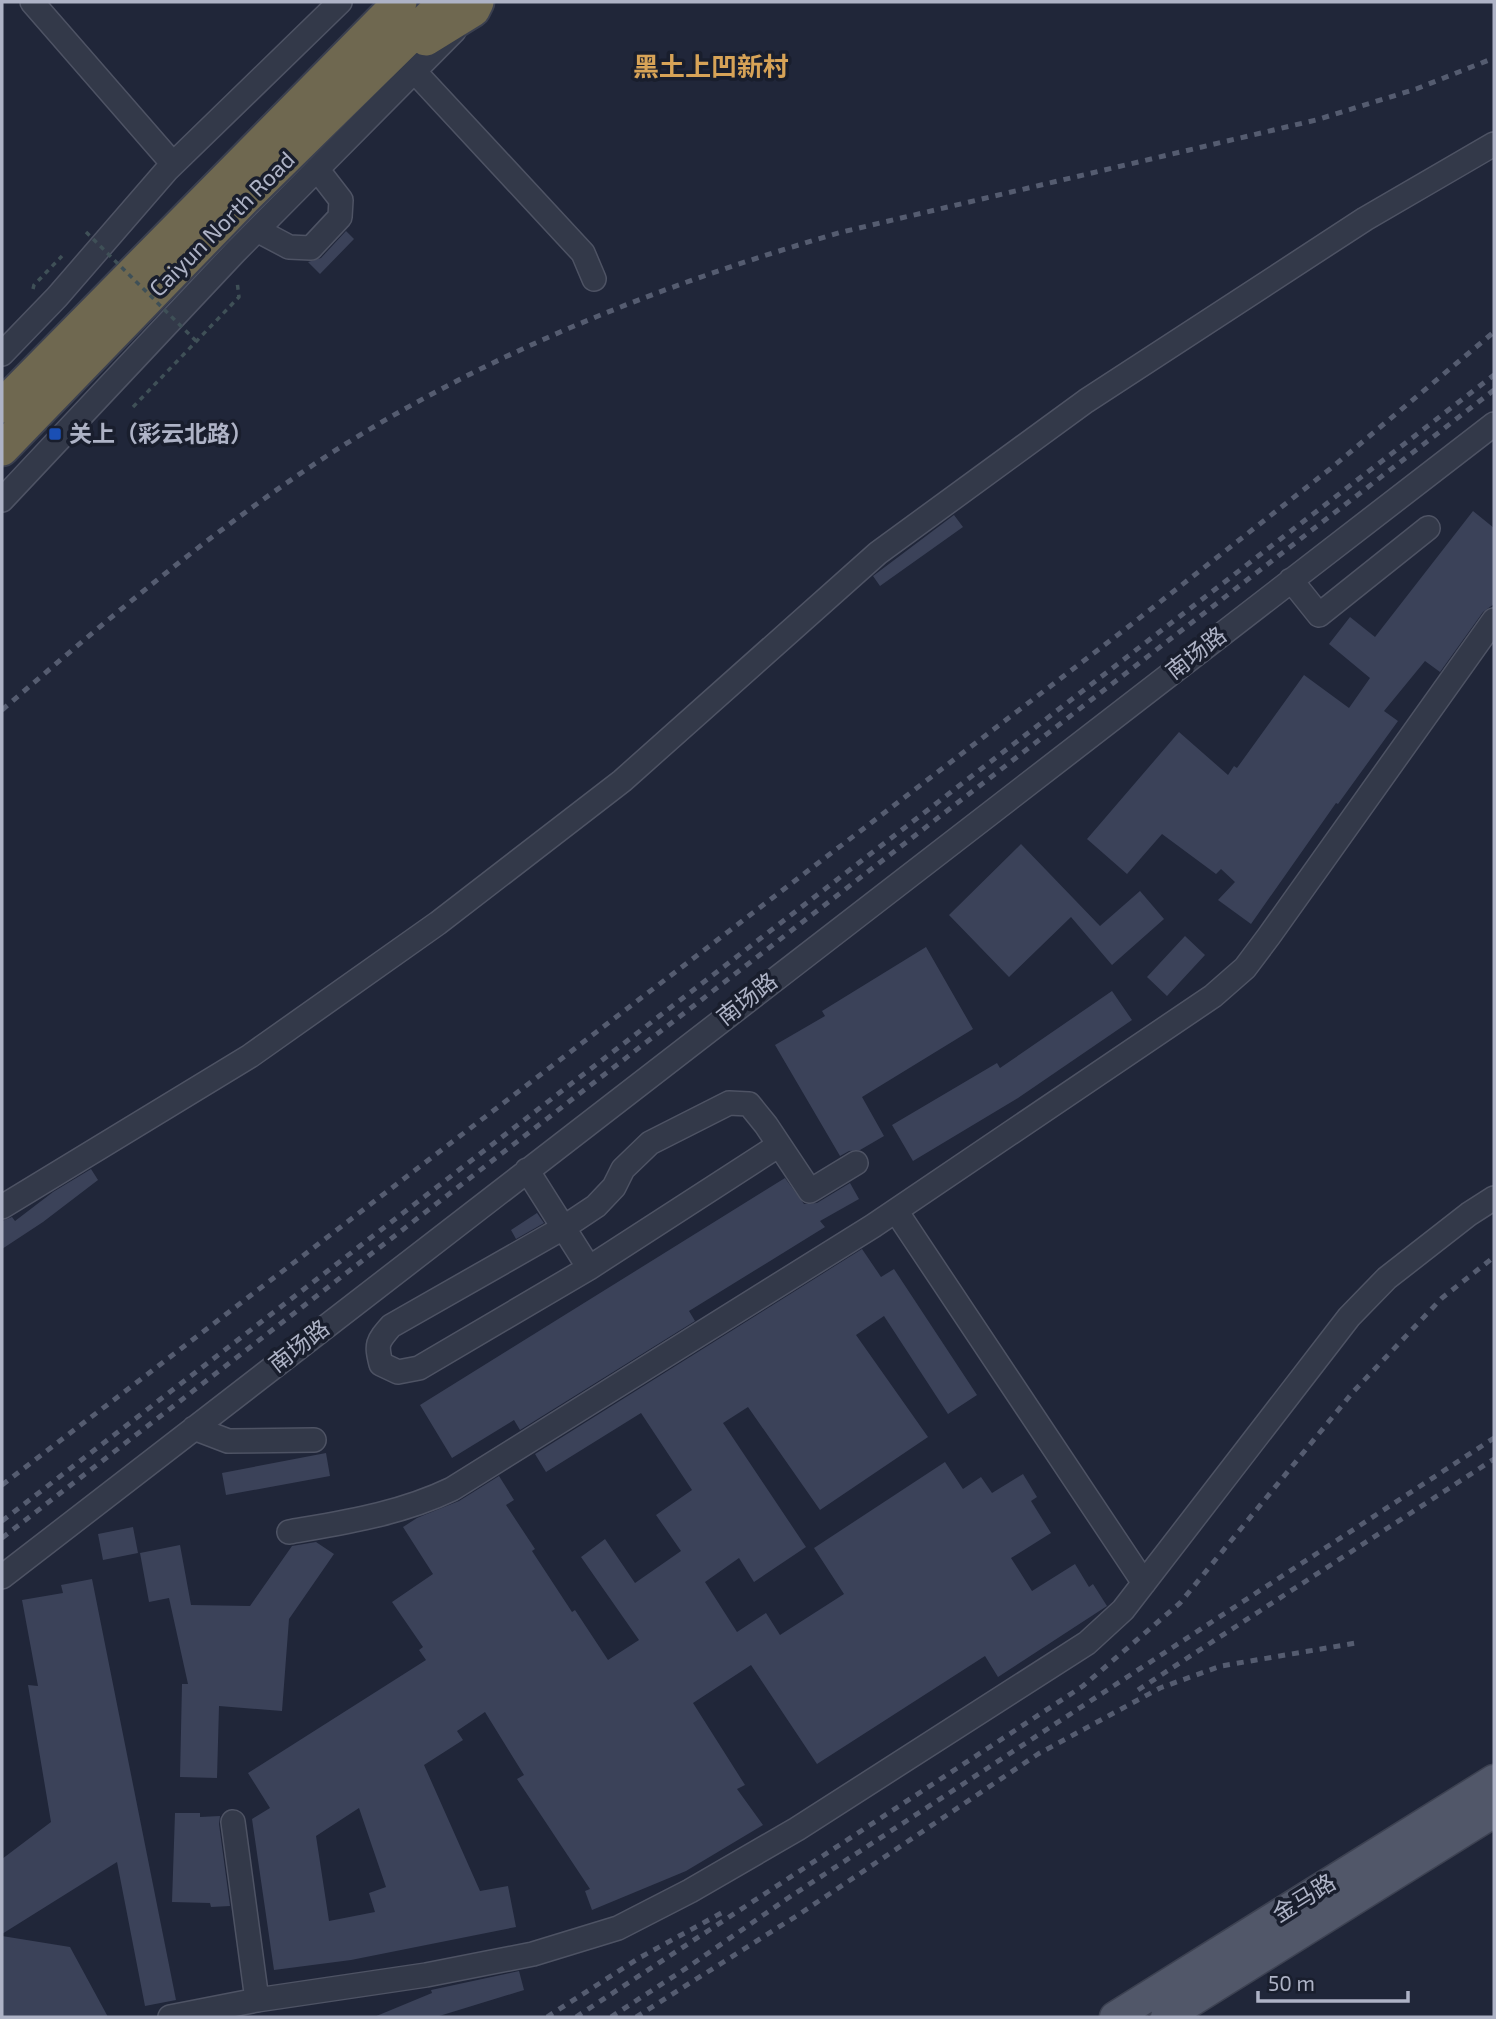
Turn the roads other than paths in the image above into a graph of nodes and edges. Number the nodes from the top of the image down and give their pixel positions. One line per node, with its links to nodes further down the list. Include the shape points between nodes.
1 (33, 2): 9 (street)
2 (340, 2): 9 (street)
3 (367, 2): 7 (highway)
4 (400, 2): 7 (highway, Caiyun North Road)
5 (470, 4): 6 (street); 16 (highway, Caiyun North Road, via 379,68 244,199)
6 (415, 72): 10 (street); 12 (street, via 583,253)
7 (320, 81): 14 (highway, Caiyun North Road)
8 (1494, 144): 25 (street, via 1365,219 1086,401 878,553 622,781 438,923 250,1056)
9 (173, 164): 13 (street)
10 (317, 169): 11 (street); 11 (street, via 341,200 340,217 311,248 289,247)
11 (257, 230): 17 (street)
12 (594, 279)
13 (2, 354)
14 (2, 406)
15 (1494, 424): 19 (street, 南场路)
16 (2, 449)
17 (2, 500)
18 (1428, 528): 19 (street, via 1319,615)
19 (1291, 580): 23 (street, 南场路)
20 (1494, 620): 26 (street, via 1245,968 1213,996)
21 (779, 1145): 22 (street, via 810,1191); 27 (street, via 749,1104 729,1103 650,1143 623,1169 596,1206); 28 (street)
22 (856, 1163)
23 (527, 1170): 27 (street); 29 (street, 南场路)
24 (1494, 1198): 33 (street, via 1387,1278 1349,1317)
25 (2, 1207)
26 (896, 1211): 31 (street, via 452,1489 373,1518); 33 (street)
27 (564, 1228): 28 (street); 28 (street, via 391,1326 376,1347 381,1364 398,1372 419,1368)
28 (589, 1268)
29 (194, 1428): 30 (street, via 228,1441); 32 (street, 南场路)
30 (314, 1440)
31 (289, 1532)
32 (2, 1577)
33 (1144, 1583): 37 (street, via 1087,1643 797,1829 618,1928 533,1954)
34 (1494, 1780): 39 (main road, 金马路)
35 (1494, 1812): 40 (main road, 金马路)
36 (233, 1822): 37 (street)
37 (257, 2000): 38 (street)
38 (170, 2017)
39 (1115, 2017)
40 (1166, 2017)

